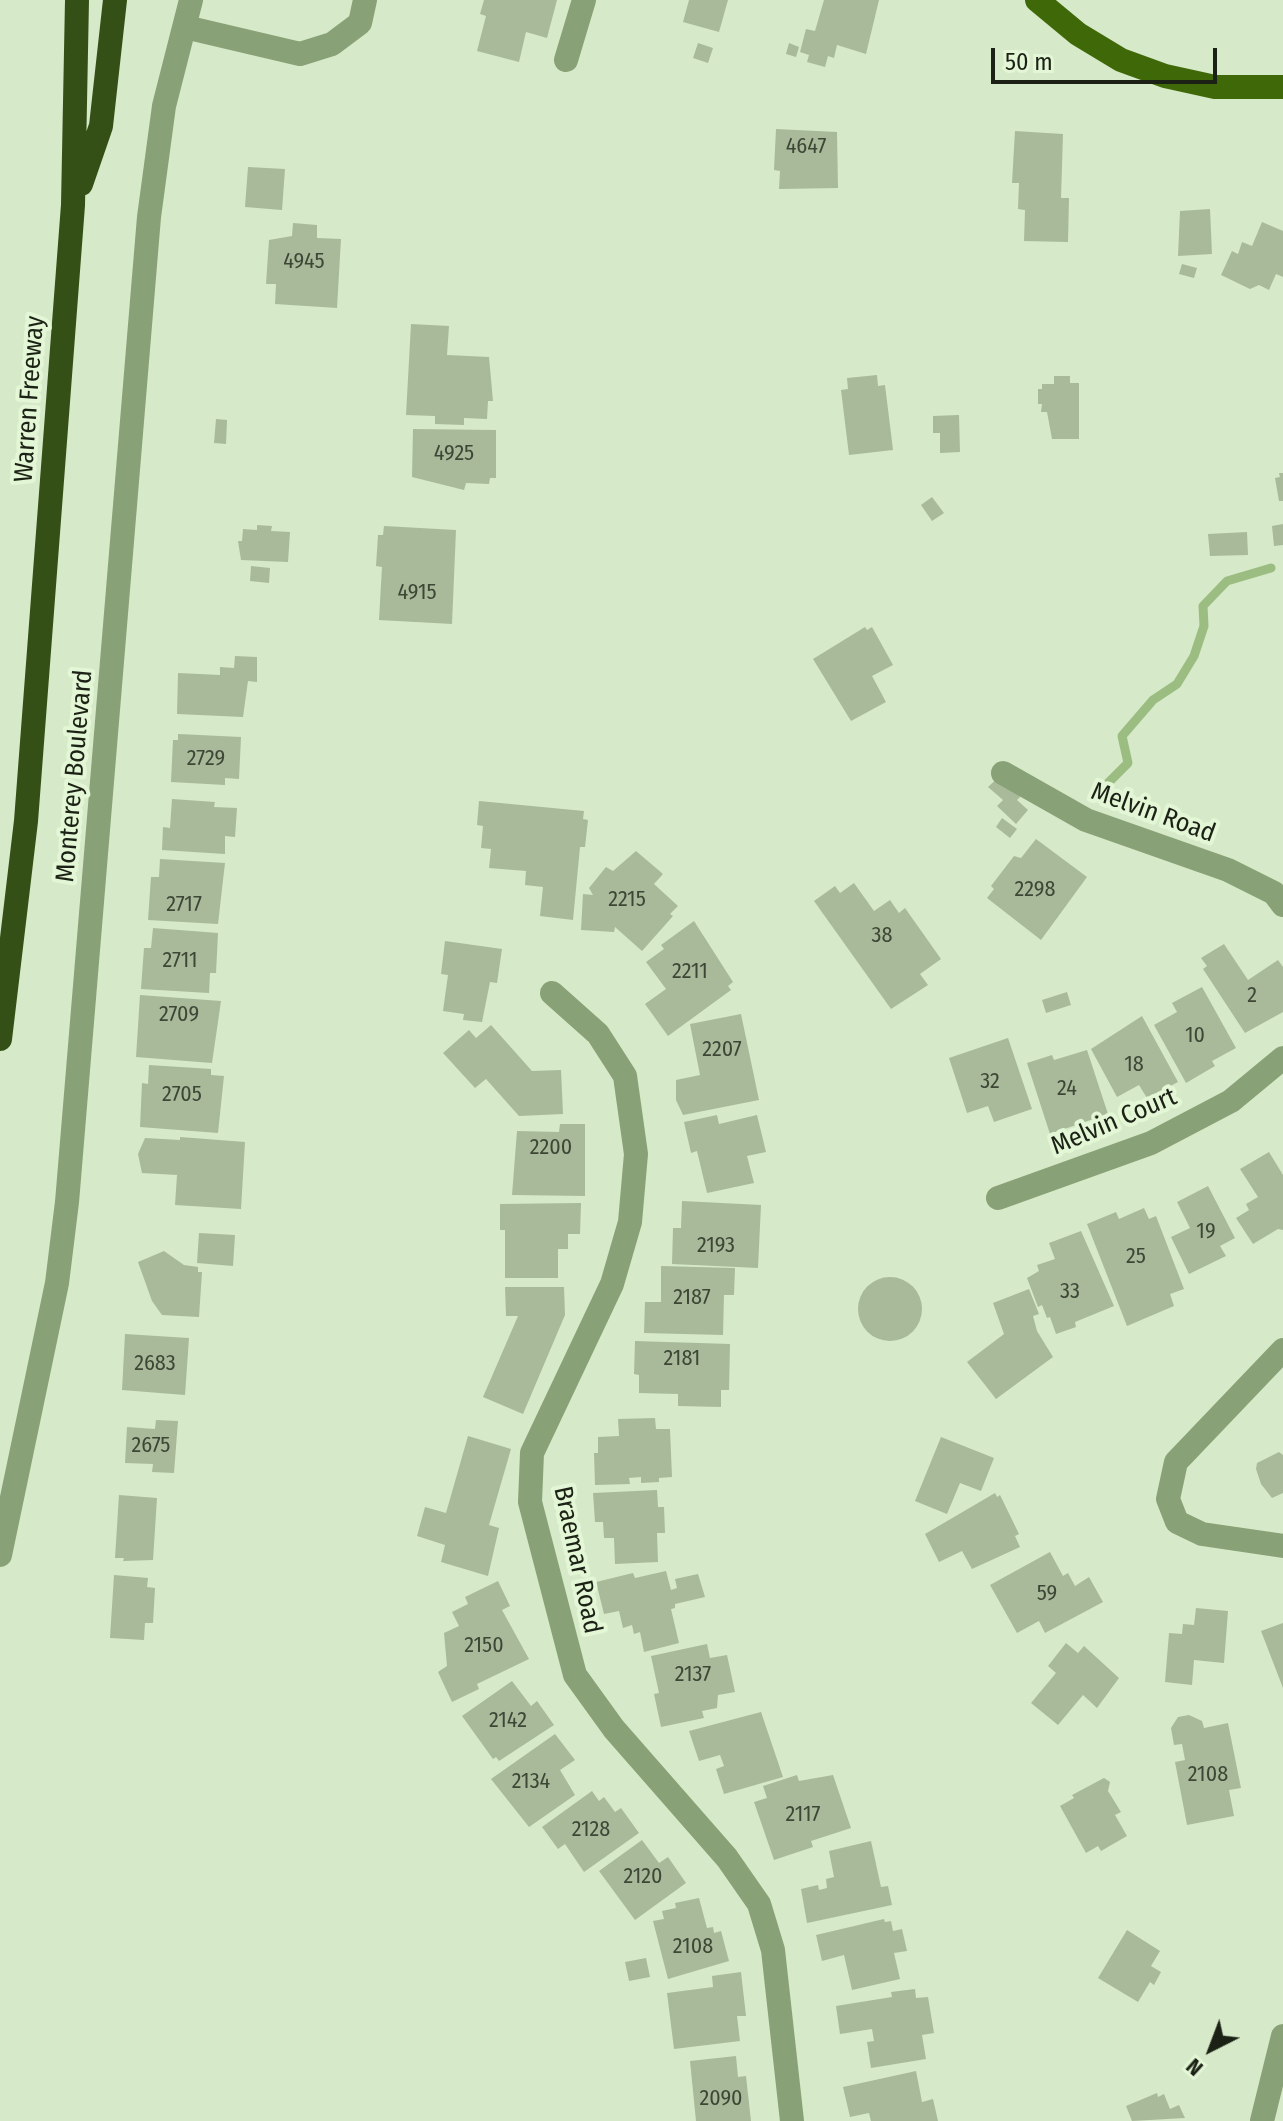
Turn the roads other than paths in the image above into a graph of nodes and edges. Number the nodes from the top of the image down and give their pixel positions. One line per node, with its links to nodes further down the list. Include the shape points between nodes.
1 (77, 0): 10 (highway, Warren Freeway)
2 (115, 0): 10 (highway, via 101,126)
3 (191, 0): 7 (street, Monterey Boulevard)
4 (365, 0): 7 (street, via 360,23 332,44 300,54)
5 (584, 0): 8 (street)
6 (1037, 0): 9 (main road, via 1121,60 1165,76 1215,87)
7 (185, 27): 19 (street, Monterey Boulevard, via 164,106 149,217 67,1202 57,1283)
8 (566, 60)
9 (1283, 87)
10 (73, 205): 14 (highway, Warren Freeway, via 26,821)
11 (1003, 773): 12 (street, Melvin Road, via 1086,820 1228,870 1274,893)
12 (1283, 905)
13 (552, 993): 21 (street, Braemar Road, via 598,1034 625,1076 636,1154 630,1222 615,1271 532,1453 530,1502 575,1675 759,1904 773,1950)
14 (0, 1039)
15 (1283, 1058): 16 (street, Melvin Court, via 1231,1101 1151,1143)
16 (998, 1198)
17 (1283, 1350): 18 (street, via 1176,1462 1168,1499 1177,1522 1202,1534)
18 (1283, 1546)
19 (0, 1555)
20 (1283, 2036): 22 (street)
21 (792, 2121)
22 (1262, 2121)

